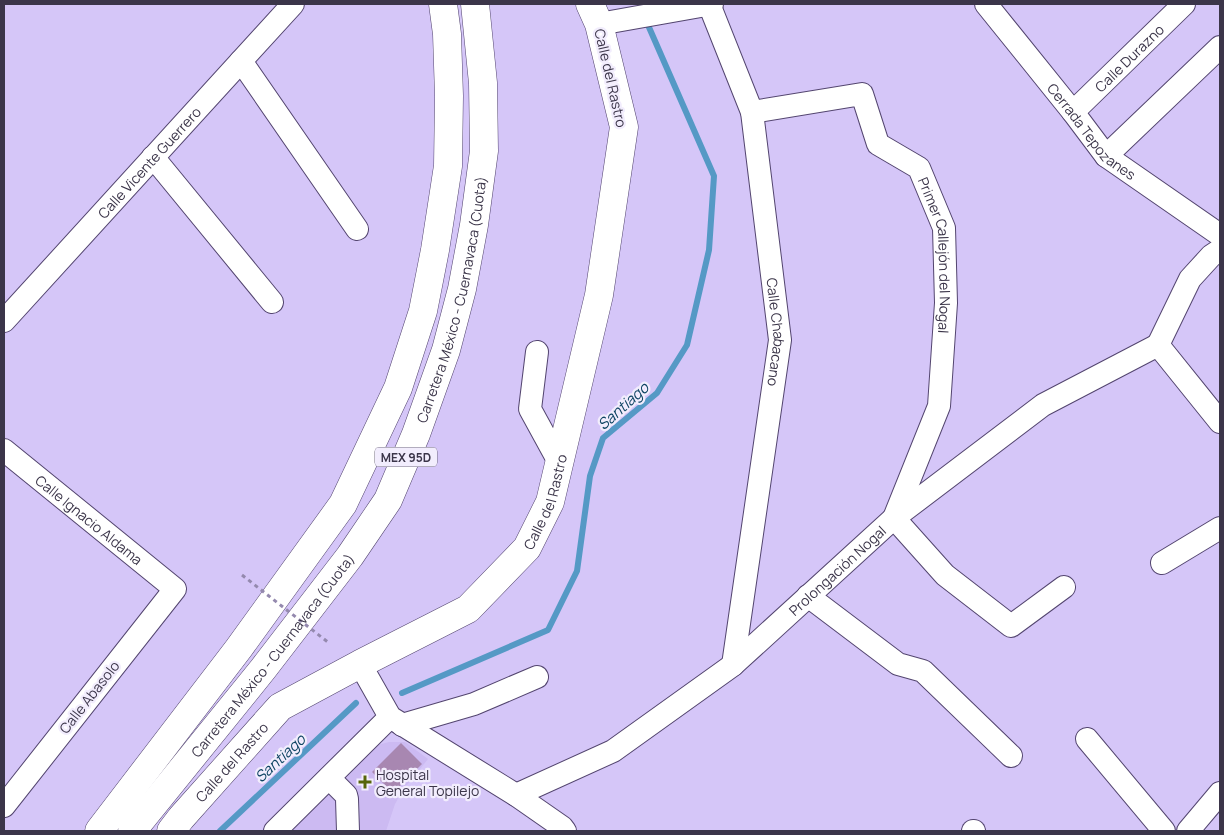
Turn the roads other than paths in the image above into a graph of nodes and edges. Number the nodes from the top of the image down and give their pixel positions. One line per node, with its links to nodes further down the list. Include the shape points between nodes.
1 (293, 4): 9 (street, Calle Vicente Guerrero)
2 (443, 4): 41 (main road, Carretera México - Cuernavaca (Cuota) / MEX 95D, via 450,96 448,166 423,311 398,388 343,504 239,648)
3 (476, 4): 42 (main road, Carretera México - Cuernavaca (Cuota) / MEX 95D, via 483,83 484,151 474,225 446,350 416,434 388,500 350,556)
4 (710, 4): 7 (street); 10 (street, Calle Chabacano)
5 (986, 4): 11 (street, Cerrada Tepozanes)
6 (1184, 4): 11 (street, Calle Durazno)
7 (594, 14): 23 (main road, Calle del Rastro, via 624,127 599,295)
8 (1220, 47): 12 (street)
9 (241, 61): 13 (street, Calle Vicente Guerrero); 14 (street)
10 (752, 112): 24 (street, Primer Callejón del Nogal, via 862,94 878,144 919,168 944,228 946,303 939,406); 31 (street, Calle Chabacano, via 780,340)
11 (1073, 112): 12 (street, Cerrada Tepozanes)
12 (1106, 156): 15 (street, Cerrada Tepozanes)
13 (153, 157): 17 (street); 18 (street, Calle Vicente Guerrero)
14 (357, 229)
15 (1220, 235)
16 (1220, 250): 19 (street, via 1190,279)
17 (272, 302)
18 (4, 321)
19 (1158, 345): 21 (street); 24 (street, Prolongación Nogal, via 1043,405)
20 (537, 352): 23 (street, via 530,410)
21 (1220, 422)
22 (4, 450): 28 (street, Calle Ignacio Aldama)
23 (559, 462): 30 (main road, Calle del Rastro, via 550,502 527,548 468,609)
24 (894, 518): 27 (street, via 945,575 1011,626); 29 (street, Prolongación Nogal)
25 (1220, 528): 26 (street)
26 (1162, 563)
27 (1064, 587)
28 (175, 589): 39 (street, Calle Abasolo)
29 (808, 596): 31 (street, Prolongación Nogal); 35 (street, via 898,664 923,671)
30 (360, 664): 33 (street); 43 (main road, Calle del Rastro, via 280,708)
31 (732, 665): 38 (street, Prolongación Nogal, via 613,751)
32 (537, 676): 33 (street, via 474,704)
33 (396, 721): 36 (street); 38 (street)
34 (1087, 739): 46 (street)
35 (1011, 756)
36 (329, 778): 40 (street); 44 (street, via 346,795)
37 (1220, 793): 47 (street)
38 (516, 795): 45 (street)
39 (6, 799)
40 (288, 826)
41 (99, 831)
42 (132, 831)
43 (171, 831)
44 (348, 831)
45 (565, 831)
46 (1164, 831)
47 (1188, 831)

